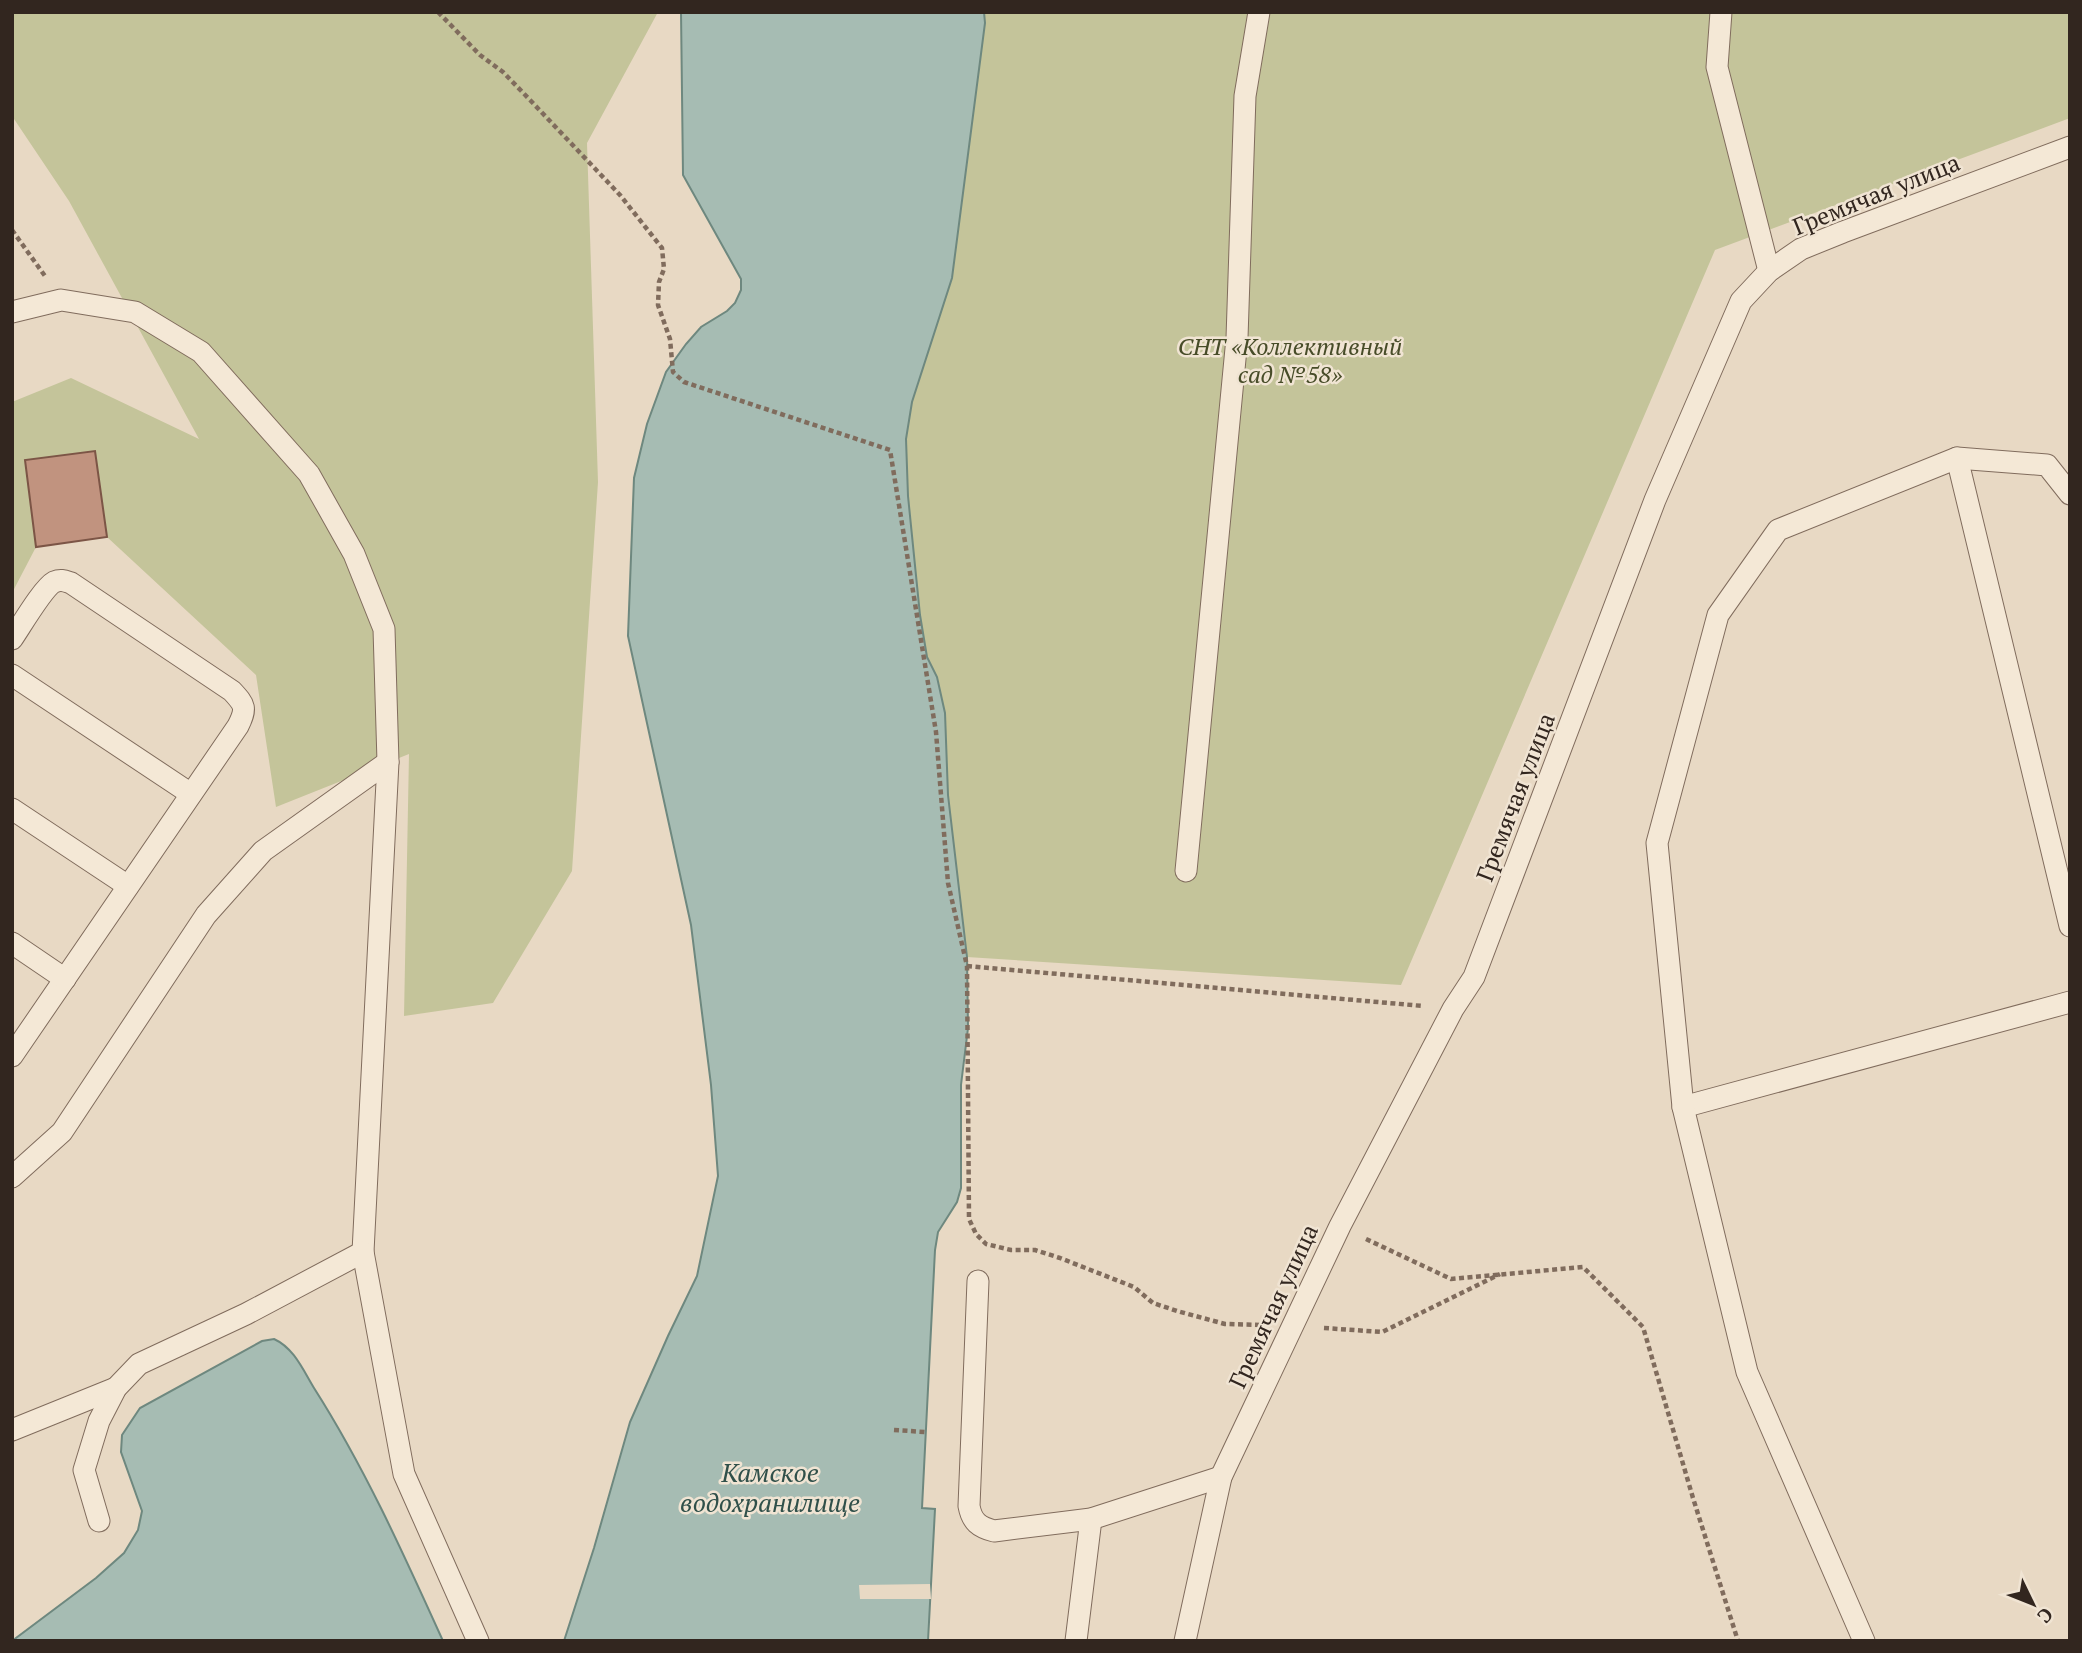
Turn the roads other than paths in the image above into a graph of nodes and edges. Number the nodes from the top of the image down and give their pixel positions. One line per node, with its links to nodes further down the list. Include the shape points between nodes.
1 (1259, 12): 13 (lane, via 1245,96 1237,338)
2 (1721, 12): 4 (lane, via 1717,67)
3 (2070, 147): 4 (lane, Гремячая улица, via 1801,249)
4 (1769, 271): 26 (lane, Гремячая улица, via 1741,300 1655,500 1474,977 1340,1226)
5 (12, 312): 10 (lane, via 61,300 135,313 201,352 309,474 354,555 384,628)
6 (1957, 458): 7 (lane, via 2048,465); 15 (lane); 20 (lane, via 1778,530 1718,615 1657,843)
7 (2070, 494)
8 (12, 639): 11 (lane, via 52,582 61,580 232,691 242,702 244,713)
9 (12, 675): 11 (lane)
10 (388, 762): 21 (lane, via 263,851 206,915 62,1132); 22 (lane)
11 (191, 794): 14 (lane)
12 (12, 809): 14 (lane)
13 (1186, 871)
14 (128, 886): 17 (lane)
15 (2070, 926)
16 (12, 943): 17 (lane)
17 (65, 979): 19 (lane)
18 (2070, 1002): 20 (lane)
19 (12, 1056)
20 (1683, 1107): 32 (lane, via 1747,1372)
21 (12, 1177)
22 (363, 1252): 24 (lane, via 139,1364); 29 (lane, via 404,1474)
23 (978, 1282): 27 (lane, via 971,1519 994,1531)
24 (116, 1388): 25 (lane); 28 (lane, via 99,1421 84,1471)
25 (12, 1430)
26 (1221, 1478): 27 (lane); 31 (lane, Гремячая улица)
27 (1091, 1518): 30 (lane)
28 (99, 1521)
29 (478, 1641)
30 (1076, 1641)
31 (1185, 1641)
32 (1864, 1641)

